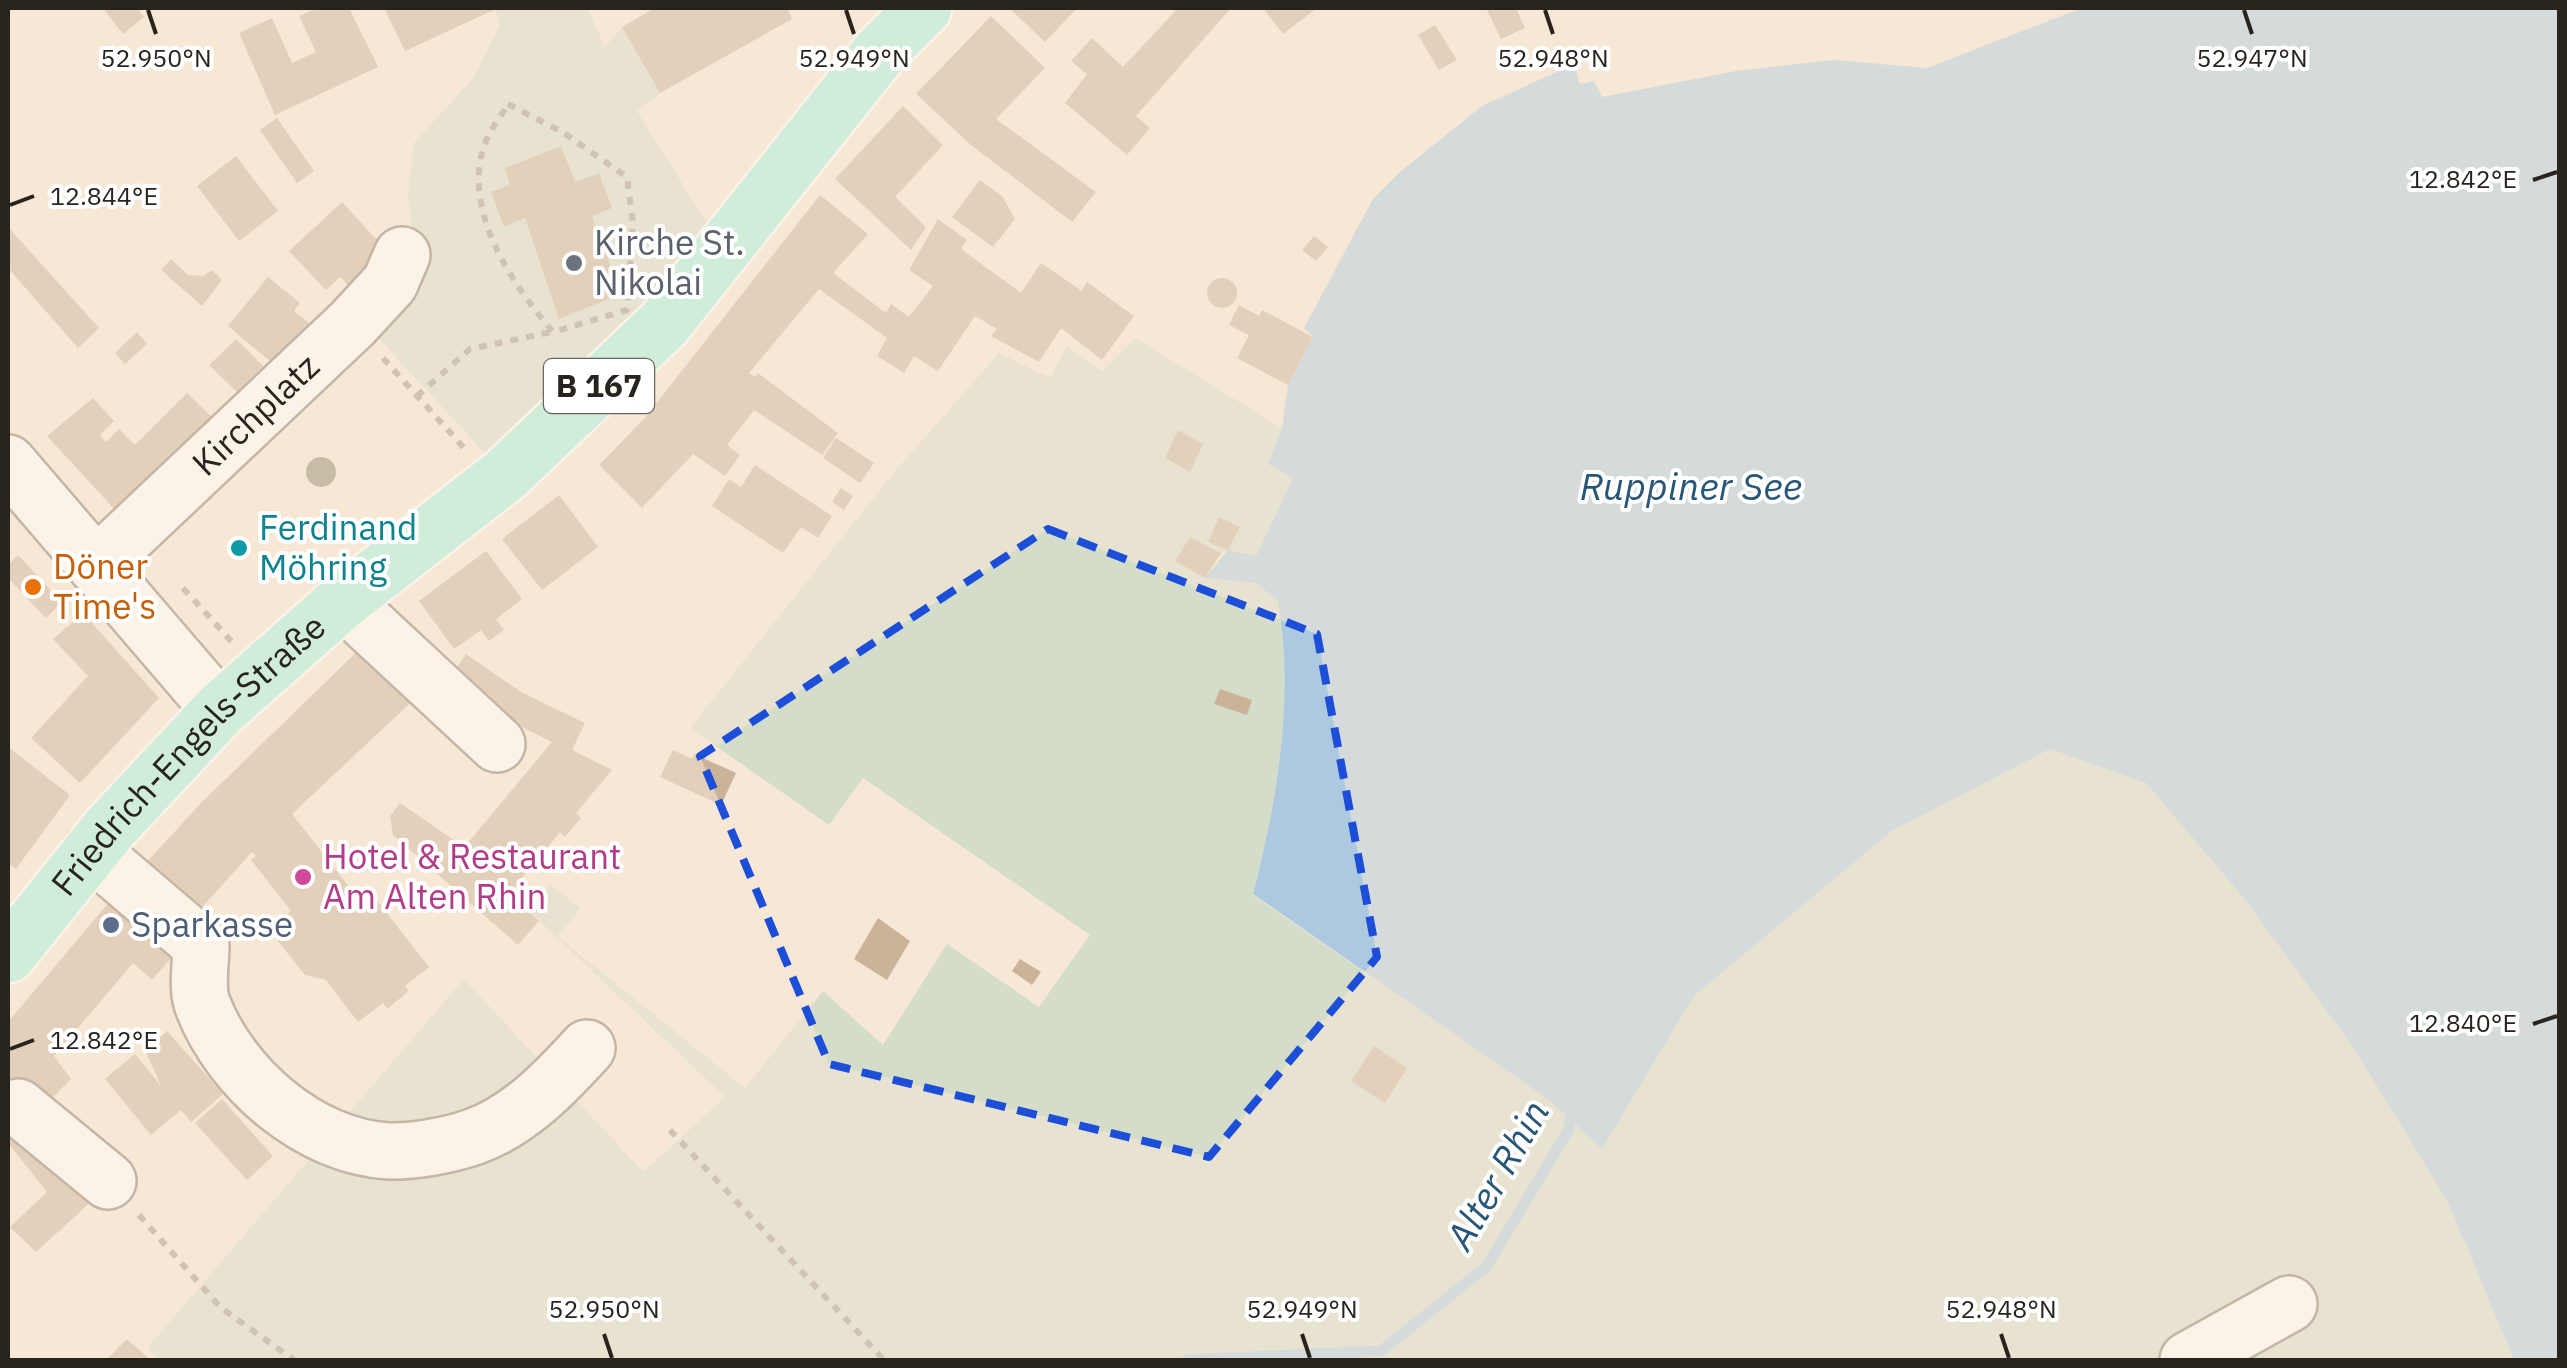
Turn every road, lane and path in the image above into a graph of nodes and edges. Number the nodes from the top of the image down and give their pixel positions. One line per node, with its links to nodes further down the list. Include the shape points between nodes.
1 (924, 8): 7 (main road, Friedrich-Engels-Straße / B 167, via 880,52 664,324)
2 (402, 254): 3 (street, Kirchplatz, via 390,284)
3 (352, 324): 5 (path); 8 (street, Kirchplatz)
4 (553, 332): 4 (path, via 627,310 632,191 623,173 508,104 482,154 486,221 516,283); 5 (path, via 470,349)
5 (417, 396): 7 (path)
6 (8, 463): 8 (street)
7 (495, 482): 9 (main road, Friedrich-Engels-Straße / B 167)
8 (96, 566): 10 (street)
9 (343, 602): 10 (main road, Friedrich-Engels-Straße / B 167); 11 (street)
10 (220, 710): 12 (main road, Friedrich-Engels-Straße / B 167)
11 (498, 744)
12 (91, 851): 13 (main road, Friedrich-Engels-Straße / B 167); 14 (street, via 200,945 201,1003 227,1051 299,1120 349,1142 390,1151 474,1136 551,1088)
13 (8, 955)
14 (586, 1048)
15 (18, 1107): 17 (street)
16 (670, 1130): 20 (path)
17 (108, 1181): 19 (path, via 220,1307)
18 (2290, 1304): 21 (street)
19 (294, 1360)
20 (884, 1360)
21 (2188, 1360)

